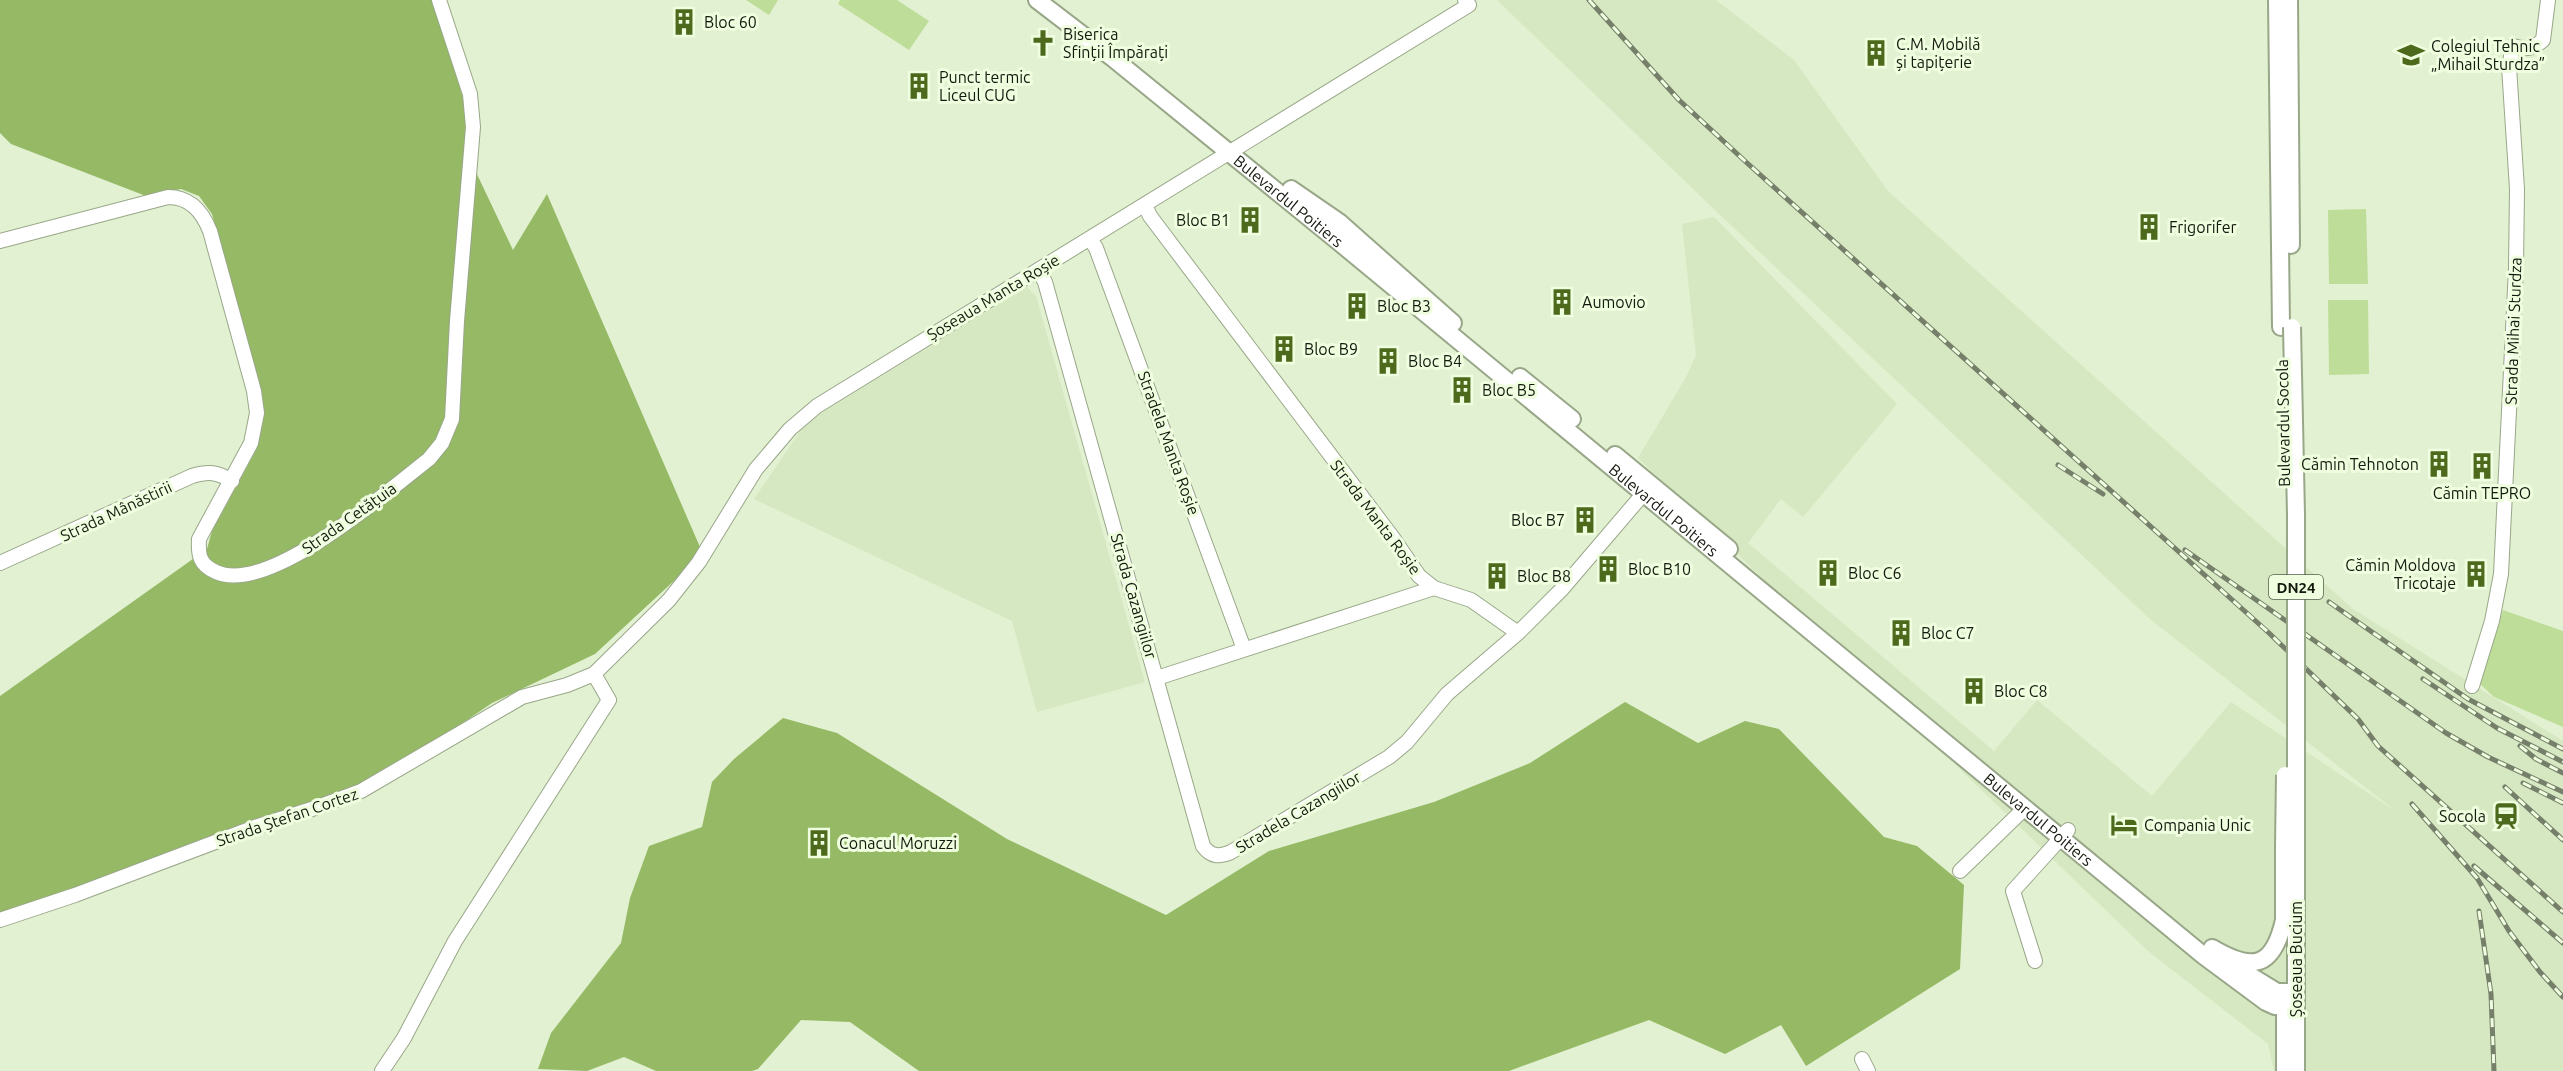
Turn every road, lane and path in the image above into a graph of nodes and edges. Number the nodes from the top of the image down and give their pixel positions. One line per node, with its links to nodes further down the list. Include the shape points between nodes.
1 (439, 0): 14 (street, Strada Cetățuia, via 470,94 473,127 452,419 442,443 429,459 306,549 260,571 239,575 220,574 205,567 198,554 199,539)
2 (1037, 0): 8 (main road, Bulevardul Poitiers)
3 (1057, 0): 8 (main road, Bulevardul Poitiers)
4 (2277, 0): 13 (main road, Bulevardul Socola / DN24)
5 (2289, 0): 13 (main road, Bulevardul Socola / DN24)
6 (2548, 0): 22 (street, Strada Mihai Sturdza, via 2543,40 2534,48 2513,46 2509,67 2517,189 2516,268 2501,574 2492,621)
7 (1467, 3): 8 (street, Șoseaua Manta Roșie)
8 (1233, 150): 9 (street, Șoseaua Manta Roșie); 15 (main road, Bulevardul Poitiers)
9 (1145, 205): 10 (street, Șoseaua Manta Roșie); 17 (street, Strada Manta Roșie, via 1419,576)
10 (1090, 239): 12 (street, Șoseaua Manta Roșie); 19 (street, Stradela Manta Roșie)
11 (0, 240): 14 (street, Strada Cetățuia, via 168,197 179,197 199,210 210,231 257,413 251,443)
12 (1038, 270): 20 (street, Șoseaua Manta Roșie, via 817,406 790,429 756,469 699,562 669,600); 21 (street, Strada Cazangiilor, via 1045,282)
13 (2286, 327): 25 (main road, Bulevardul Socola / DN24, bridge)
14 (232, 481): 16 (street, Strada Mânăstirii, via 208,471 192,476)
15 (1647, 489): 18 (street, via 1562,589); 23 (main road, Bulevardul Poitiers); 24 (main road, Bulevardul Poitiers)
16 (0, 563)
17 (1434, 588): 18 (street, Strada Manta Roșie, via 1471,600); 19 (street, Strada Cazangiilor)
18 (1518, 633): 21 (street, Stradela Cazangiilor, via 1447,694 1428,720 1389,757 1222,856 1203,846)
19 (1244, 649): 21 (street, Strada Cazangiilor)
20 (594, 674): 27 (street, Strada Ștefan Cortez, via 522,696 362,791); 33 (street, via 609,700 455,942)
21 (1157, 678)
22 (2472, 686)
23 (2025, 808): 24 (main road, Bulevardul Poitiers); 26 (street)
24 (2065, 835): 29 (main road, Bulevardul Poitiers); 30 (street, via 2013,891)
25 (2290, 847): 28 (main road, Șoseaua Bucium / DN24); 31 (main road, Șoseaua Bucium / DN24)
26 (1960, 871)
27 (0, 920)
28 (2284, 920): 29 (main road, via 2272,953 2261,960 2250,963); 31 (main road, Șoseaua Bucium / DN24)
29 (2208, 952): 31 (main road, Bulevardul Poitiers); 32 (main road, via 2216,970 2268,1013)
30 (2035, 961)
31 (2290, 999): 32 (main road, Șoseaua Bucium / DN24); 35 (main road, Șoseaua Bucium / DN24)
32 (2285, 1049): 34 (main road, Șoseaua Bucium / DN24)
33 (382, 1071)
34 (2285, 1071)
35 (2296, 1071)

